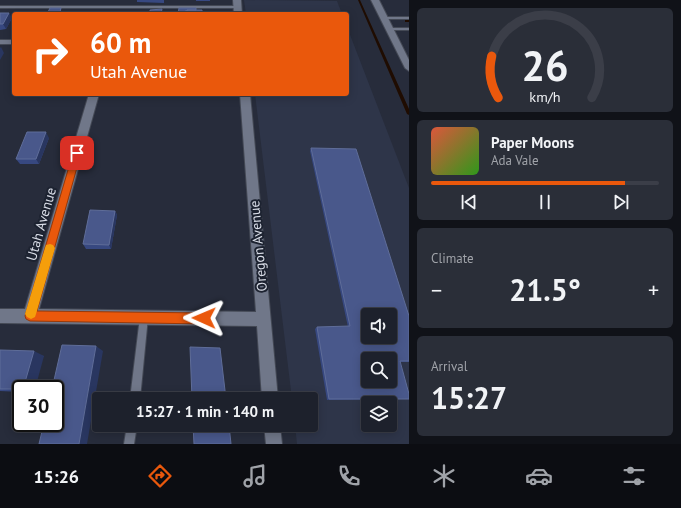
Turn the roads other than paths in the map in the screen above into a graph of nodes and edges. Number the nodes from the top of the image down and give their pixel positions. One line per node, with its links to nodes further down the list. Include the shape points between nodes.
1 (375, 0): 4 (street)
2 (0, 6): 3 (lane)
3 (237, 7)
4 (384, 18): 5 (lane); 6 (street)
5 (409, 18)
6 (390, 29): 7 (lane); 10 (street)
7 (409, 29)
8 (0, 42): 9 (street)
9 (12, 42)
10 (409, 68)
11 (93, 96): 14 (street, Utah Avenue)
12 (245, 96): 16 (street, Oregon Avenue)
13 (0, 316): 14 (street)
14 (30, 316): 15 (street)
15 (144, 317): 16 (street); 17 (lane)
16 (264, 319): 18 (street, Oregon Avenue)
17 (136, 392)
18 (269, 392)
19 (131, 432): 21 (lane)
20 (273, 432): 22 (street)
21 (129, 444)
22 (274, 444)

